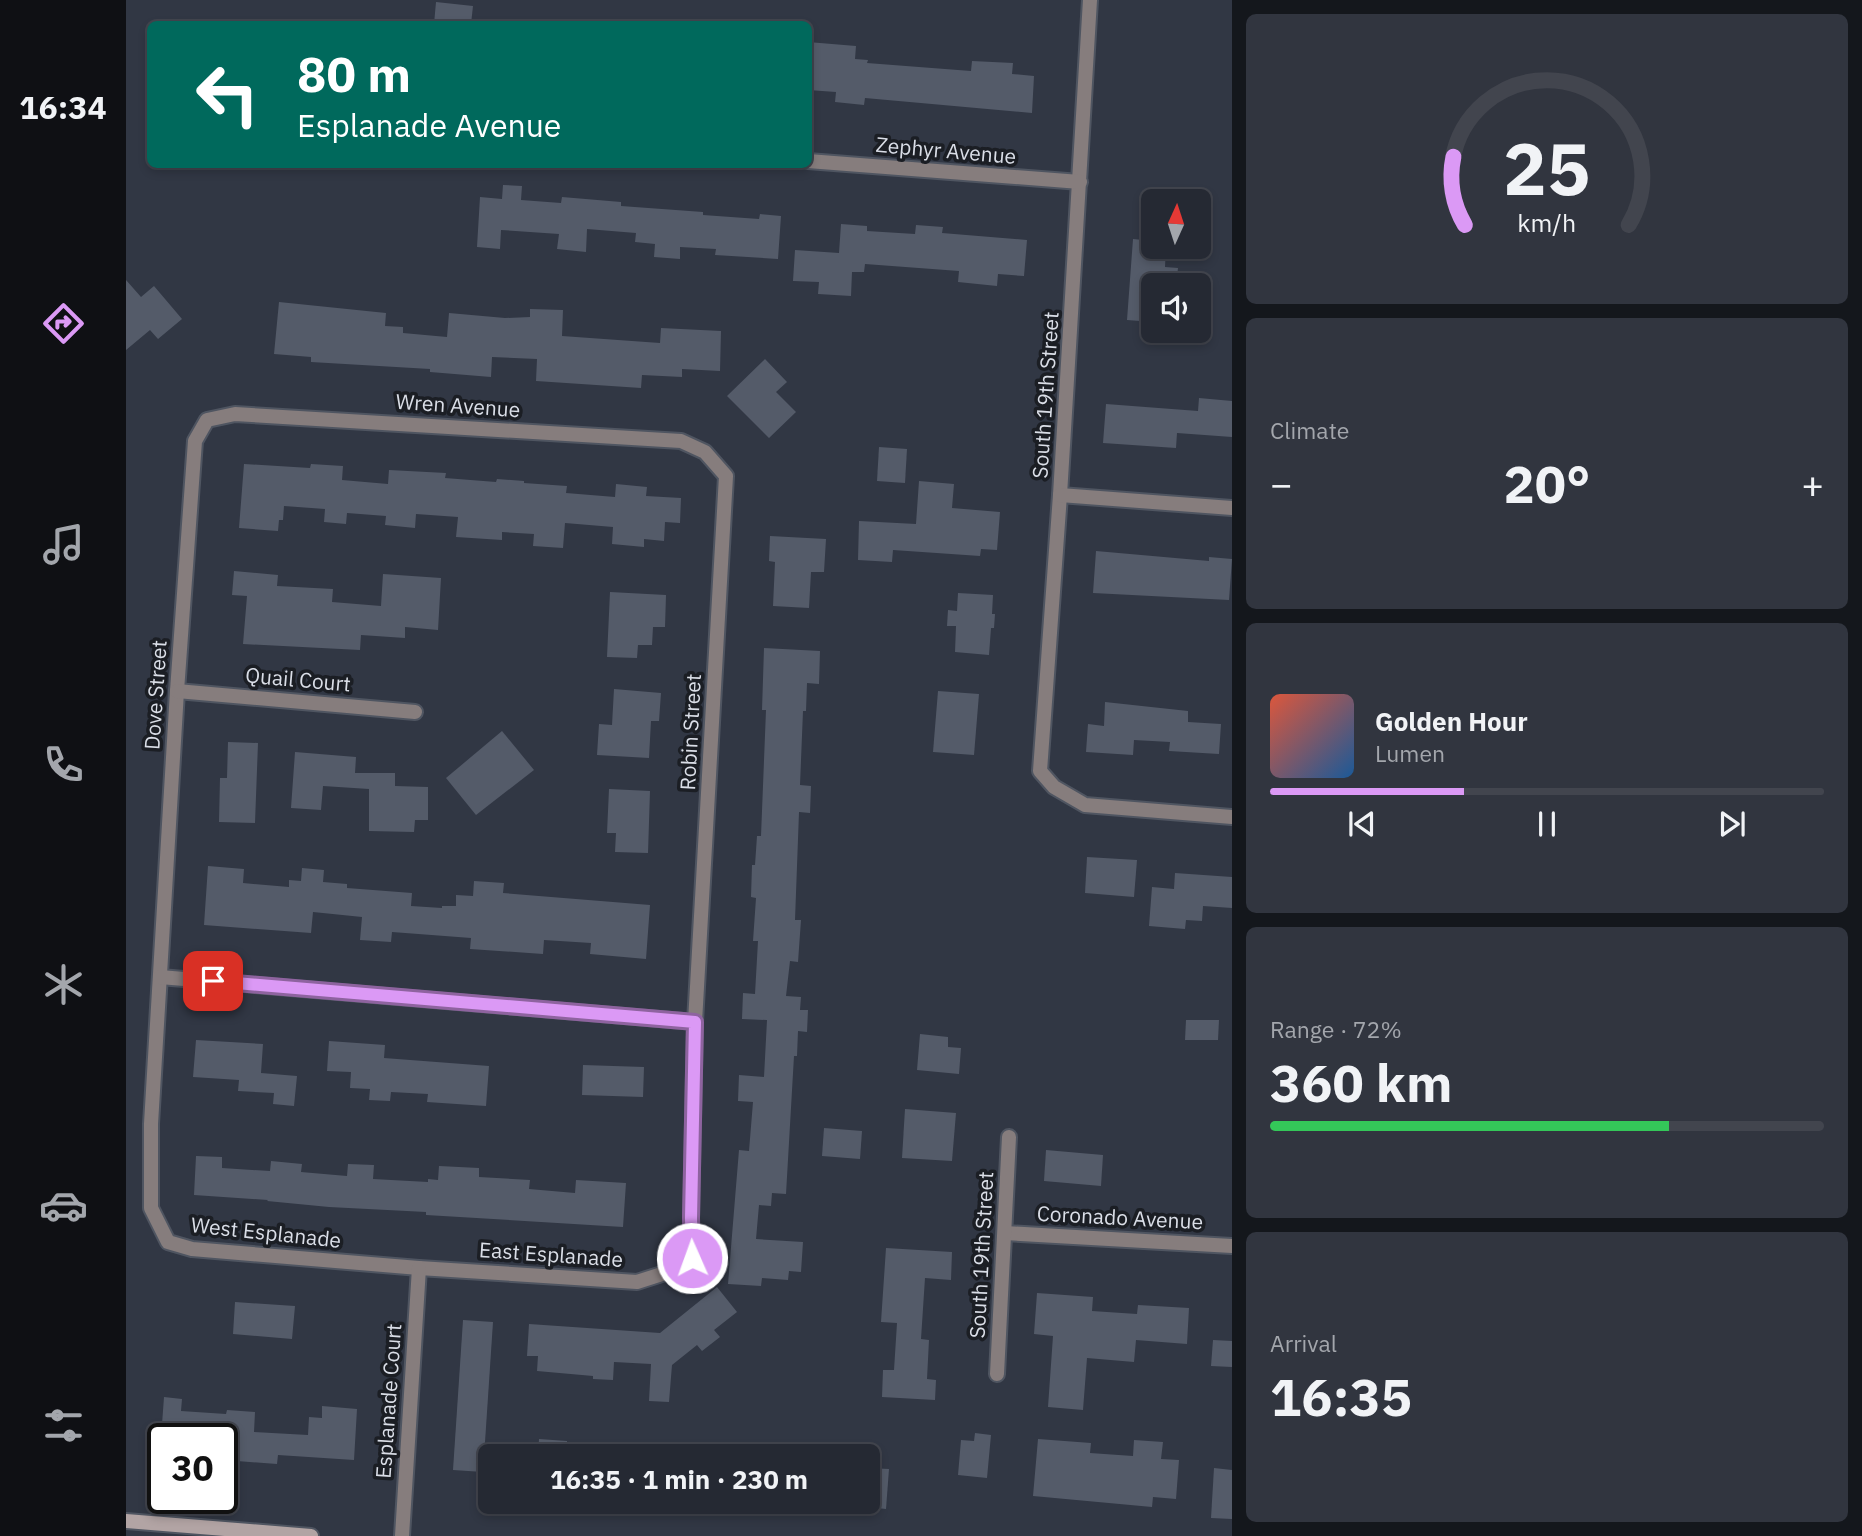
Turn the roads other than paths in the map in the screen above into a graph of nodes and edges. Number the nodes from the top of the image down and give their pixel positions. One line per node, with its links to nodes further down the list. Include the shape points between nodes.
1 (1090, 0): 3 (street, South 19th Street)
2 (812, 161): 3 (street, Zephyr Avenue)
3 (1080, 182): 6 (street, South 19th Street)
4 (207, 420): 5 (street, Wren Avenue, via 235,414 681,441); 8 (street, Dove Street, via 195,441)
5 (705, 452): 12 (street, Robin Street, via 726,476)
6 (1060, 495): 7 (street); 10 (street, South 19th Street, via 1040,771 1054,787 1085,805)
7 (1232, 508)
8 (177, 691): 9 (street, Quail Court); 11 (street, Dove Street)
9 (415, 712)
10 (1232, 817)
11 (160, 977): 12 (street); 16 (street, West Esplanade, via 150,1125 151,1208 168,1242 192,1249)
12 (695, 1022): 16 (street, East Esplanade, via 692,1258 637,1282)
13 (1009, 1137): 14 (street, South 19th Street)
14 (1005, 1233): 15 (street, Coronado Avenue); 17 (street, South 19th Street)
15 (1232, 1246)
16 (419, 1268): 20 (street, Esplanade Court)
17 (996, 1374)
18 (126, 1521): 19 (street)
19 (311, 1536)
20 (402, 1536)

